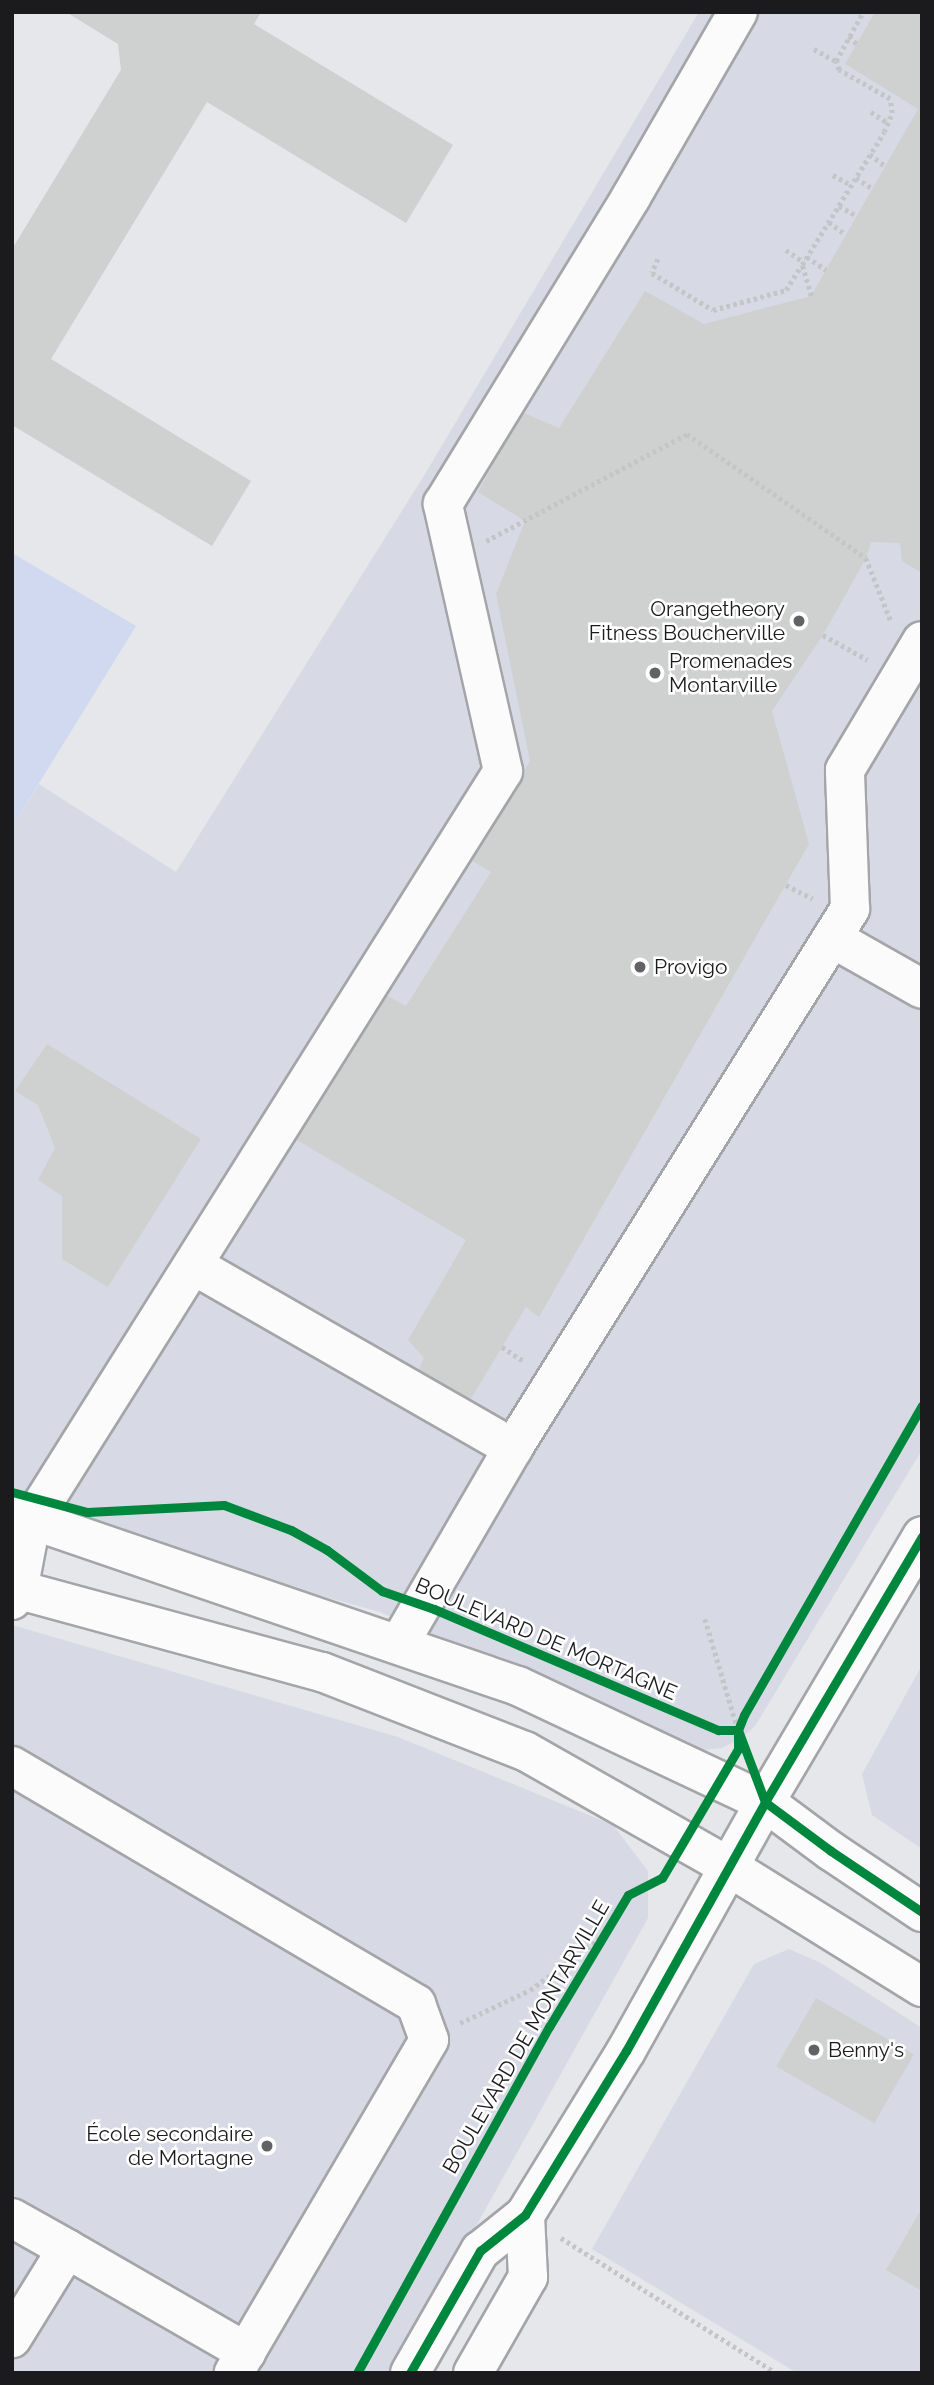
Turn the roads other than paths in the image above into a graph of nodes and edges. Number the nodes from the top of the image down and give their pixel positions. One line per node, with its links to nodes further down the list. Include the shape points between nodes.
1 (738, 12): 5 (street, via 443,504 503,771)
2 (900, 656): 3 (street, via 845,770 850,909)
3 (832, 938): 4 (street); 6 (street)
4 (922, 989)
5 (192, 1265): 6 (street); 7 (street)
6 (513, 1448): 10 (street)
7 (22, 1518): 9 (street); 10 (street)
8 (922, 1536): 12 (street)
9 (14, 1593): 13 (street, via 322,1672 525,1751)
10 (399, 1644): 12 (street, via 518,1686)
11 (12, 1766): 20 (street, via 416,2004 429,2040)
12 (765, 1802): 13 (street); 14 (street)
13 (729, 1867): 15 (street); 16 (street, via 626,2050)
14 (922, 1912)
15 (922, 1987)
16 (525, 2215): 21 (street, via 480,2251); 22 (street, via 528,2277)
17 (12, 2218): 18 (street)
18 (67, 2249): 19 (street); 20 (street)
19 (15, 2328)
20 (240, 2362)
21 (410, 2373)
22 (473, 2373)

